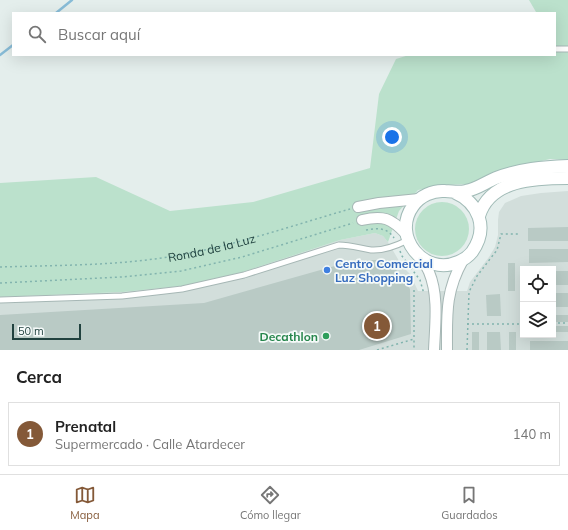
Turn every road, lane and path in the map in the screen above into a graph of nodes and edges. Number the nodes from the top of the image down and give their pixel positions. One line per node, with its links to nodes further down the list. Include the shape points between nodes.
1 (556, 49): 2 (lane)
2 (568, 49)
3 (568, 166): 5 (street, via 519,170 495,178 477,188)
4 (568, 178): 8 (street, via 522,181 499,190 482,205)
5 (454, 192): 6 (street, via 436,191); 8 (street, via 470,202)
6 (419, 199): 7 (street); 12 (street, via 408,214)
7 (358, 207): 15 (path, Ronda de la Luz, via 237,242 179,255 122,262)
8 (479, 216): 14 (street, via 478,240 471,254)
9 (362, 220): 12 (street, via 384,218 394,222); 16 (path, Ronda de la Luz, via 242,257 181,271 122,278)
10 (366, 230): 12 (path, via 384,229)
11 (518, 234): 22 (path, via 501,234 496,250 472,284)
12 (404, 239): 13 (street); 18 (path, via 402,256 420,280); 19 (lane, via 379,250 339,245 244,275 182,290 122,296)
13 (421, 258): 14 (street, via 441,266); 27 (street, via 434,288)
14 (463, 260): 28 (street, via 451,287)
15 (0, 267)
16 (0, 283)
17 (414, 290): 24 (path)
18 (425, 298)
19 (0, 300)
20 (556, 323): 21 (path)
21 (568, 323)
22 (467, 324): 23 (path); 29 (path)
23 (520, 324)
24 (414, 339): 25 (path); 26 (path)
25 (377, 350)
26 (414, 350)
27 (434, 350)
28 (447, 350)
29 (467, 350)

